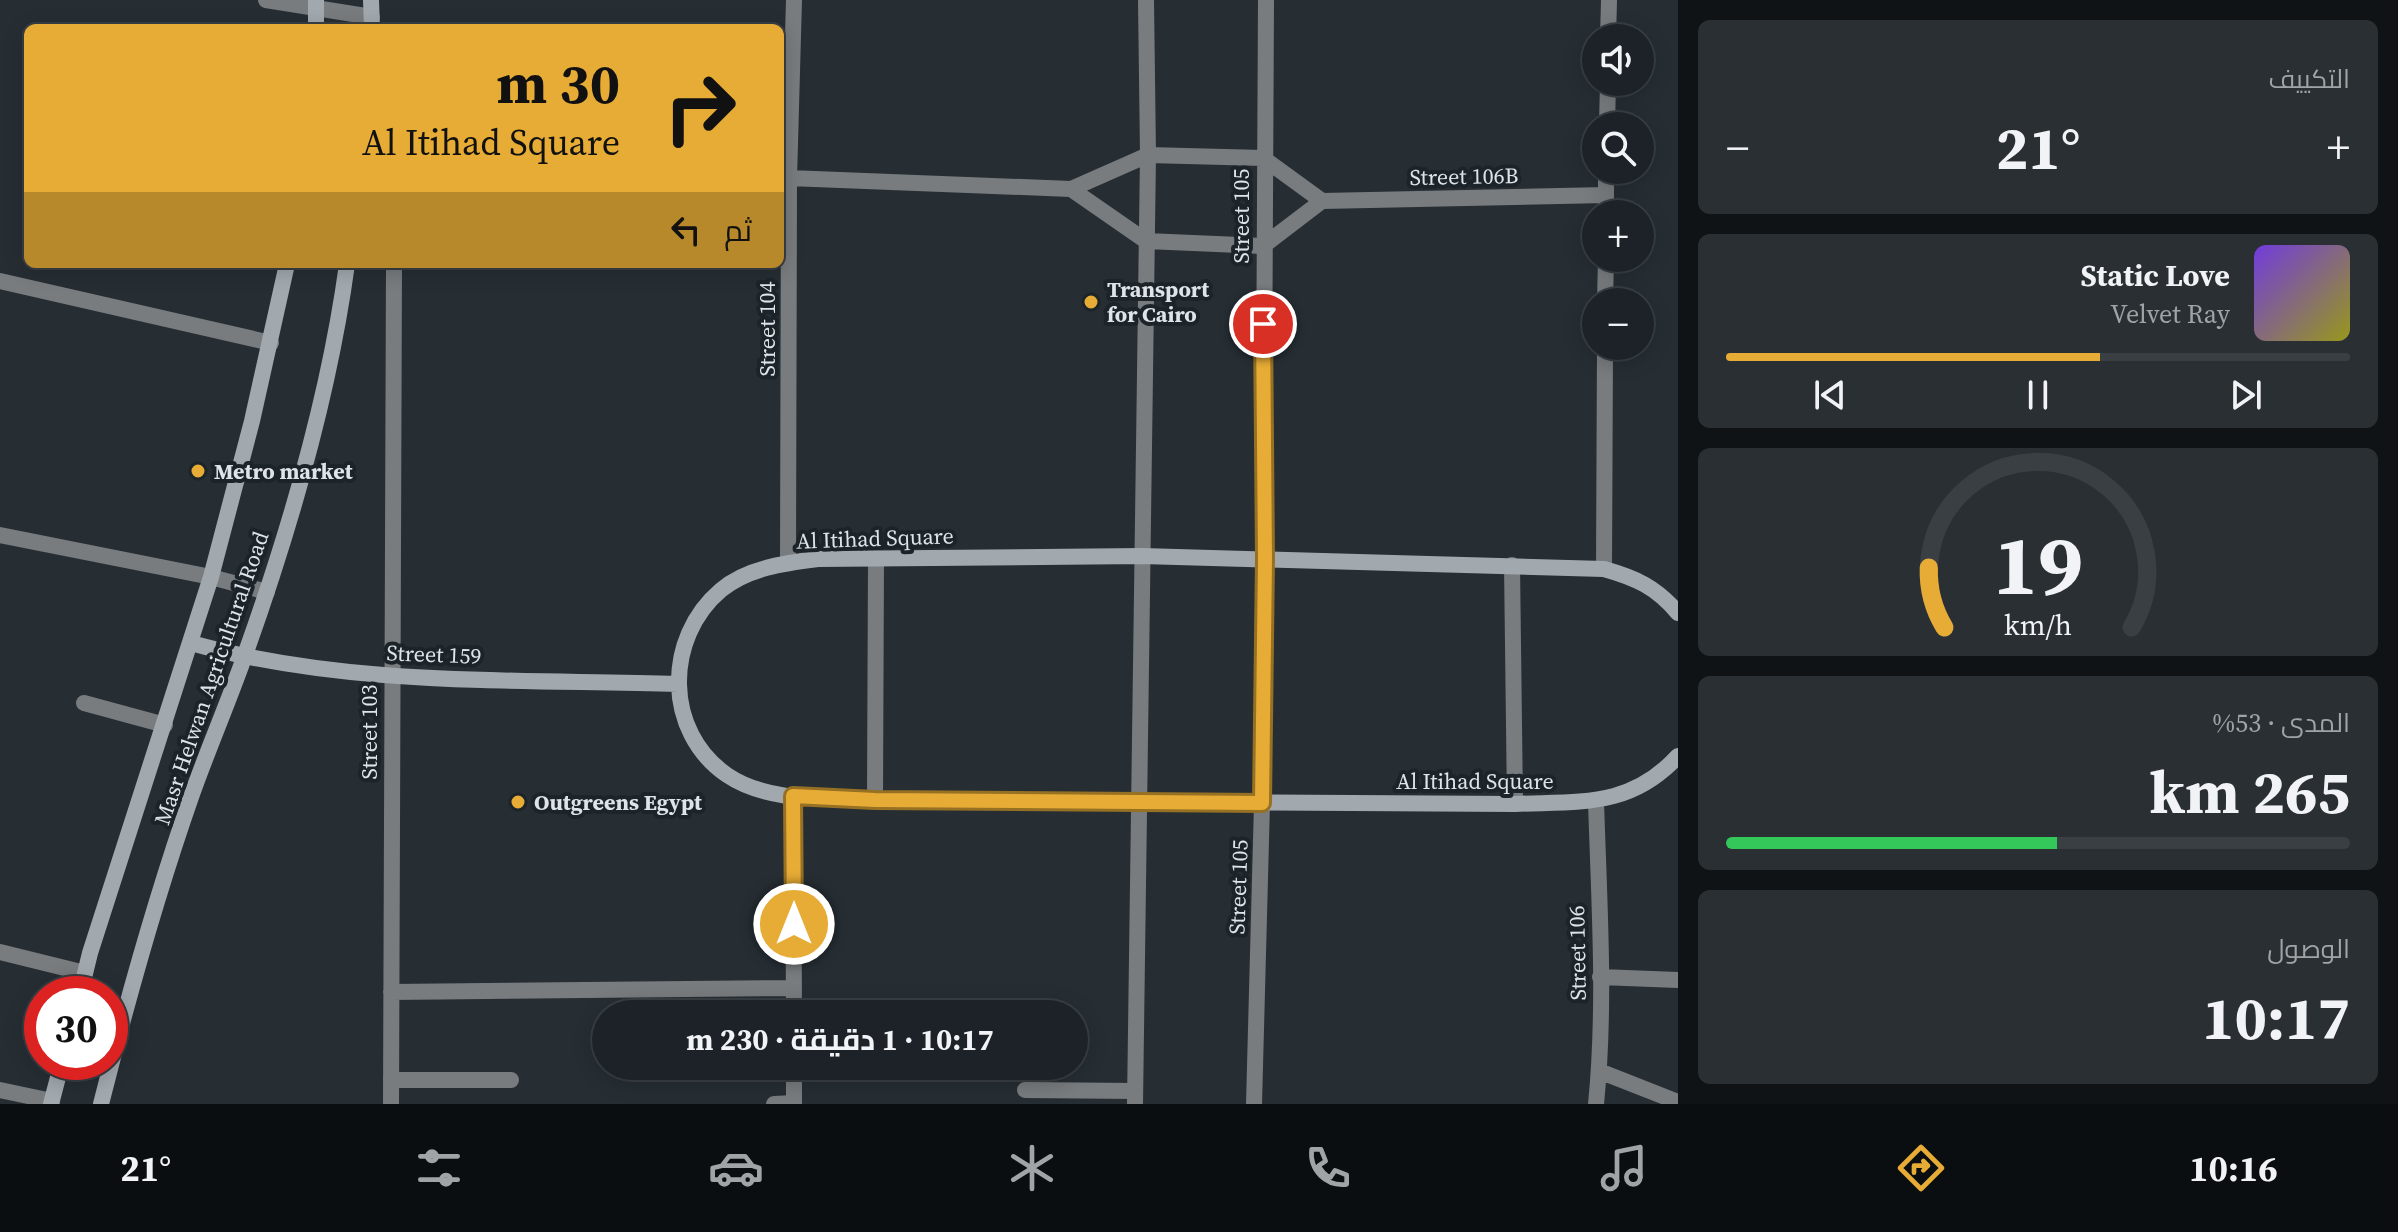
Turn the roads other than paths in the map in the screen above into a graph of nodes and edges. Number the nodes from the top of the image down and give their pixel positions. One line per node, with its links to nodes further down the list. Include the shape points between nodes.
1 (266, 0): 6 (street)
2 (794, 0): 11 (street, Street 104)
3 (1146, 0): 9 (street)
4 (1266, 0): 10 (street, Street 105)
5 (1609, 0): 8 (street)
6 (316, 4): 7 (street)
7 (372, 15)
8 (1608, 24)
9 (1148, 155): 10 (street); 13 (street); 17 (street)
10 (1263, 158): 16 (street); 18 (street, Street 105)
11 (789, 178): 13 (street); 29 (street, Street 104)
12 (1606, 184): 14 (street)
13 (1071, 189): 17 (street)
14 (1606, 195): 15 (street); 16 (street, Street 106B)
15 (1606, 200)
16 (1322, 201): 18 (street)
17 (1146, 241): 18 (street); 26 (street)
18 (1263, 246): 28 (street, Street 105)
19 (286, 268): 23 (street, Masr Helwan Agricultural Road)
20 (346, 268): 33 (street, Masr Helwan Agricultural Road, via 326,379)
21 (394, 268): 37 (street, Street 103)
22 (0, 281): 23 (street)
23 (271, 343): 32 (street, Masr Helwan Agricultural Road)
24 (1605, 360): 31 (street)
25 (0, 535): 32 (street)
26 (1142, 556): 27 (street, Al Itihad Square); 28 (street, Al Itihad Square); 45 (street)
27 (876, 558): 29 (street, Al Itihad Square); 43 (street)
28 (1265, 559): 30 (street, Al Itihad Square); 46 (street, Street 105)
29 (788, 563): 38 (street, Al Itihad Square, via 753,572 722,589 697,615 682,648)
30 (1512, 565): 31 (street, Al Itihad Square); 47 (street)
31 (1604, 569): 34 (street, Al Itihad Square, via 1636,578)
32 (211, 577): 33 (street); 35 (street, Masr Helwan Agricultural Road)
33 (267, 592): 36 (street, Masr Helwan Agricultural Road)
34 (1678, 613)
35 (191, 643): 36 (street, Street 159); 40 (street, Masr Helwan Agricultural Road)
36 (244, 658): 37 (street, Street 159); 66 (street, Masr Helwan Agricultural Road, via 163,881)
37 (391, 676): 38 (street, Street 159); 54 (street, Street 103)
38 (678, 684): 42 (street, Al Itihad Square, via 684,718 709,758 727,775 758,790)
39 (84, 703): 40 (street)
40 (165, 725): 49 (street, Masr Helwan Agricultural Road)
41 (1678, 756): 44 (street, Al Itihad Square, via 1660,776 1630,793)
42 (793, 796): 43 (street, Al Itihad Square); 53 (street)
43 (875, 800): 45 (street, Al Itihad Square)
44 (1596, 801): 47 (street, Al Itihad Square); 51 (street, Street 106)
45 (1138, 802): 46 (street, Al Itihad Square); 63 (street)
46 (1262, 803): 47 (street, Al Itihad Square); 70 (street, Street 105)
47 (1515, 804)
48 (0, 952): 49 (street)
49 (85, 973): 50 (street, Masr Helwan Agricultural Road)
50 (84, 976)
51 (1600, 977): 52 (street); 56 (street, Street 106)
52 (1678, 980)
53 (794, 988): 54 (street); 55 (street)
54 (391, 992): 58 (street, Street 103)
55 (794, 1000)
56 (1599, 1071): 65 (street); 71 (street, Street 106)
57 (57, 1080): 64 (street)
58 (391, 1080): 59 (street); 67 (street, Street 103)
59 (511, 1080)
60 (794, 1080): 69 (street)
61 (0, 1090): 64 (street)
62 (1025, 1090): 63 (street)
63 (1135, 1098)
64 (51, 1102)
65 (1678, 1102)
66 (101, 1104)
67 (391, 1104)
68 (774, 1104): 69 (street)
69 (794, 1104)
70 (1254, 1104)
71 (1596, 1104)

